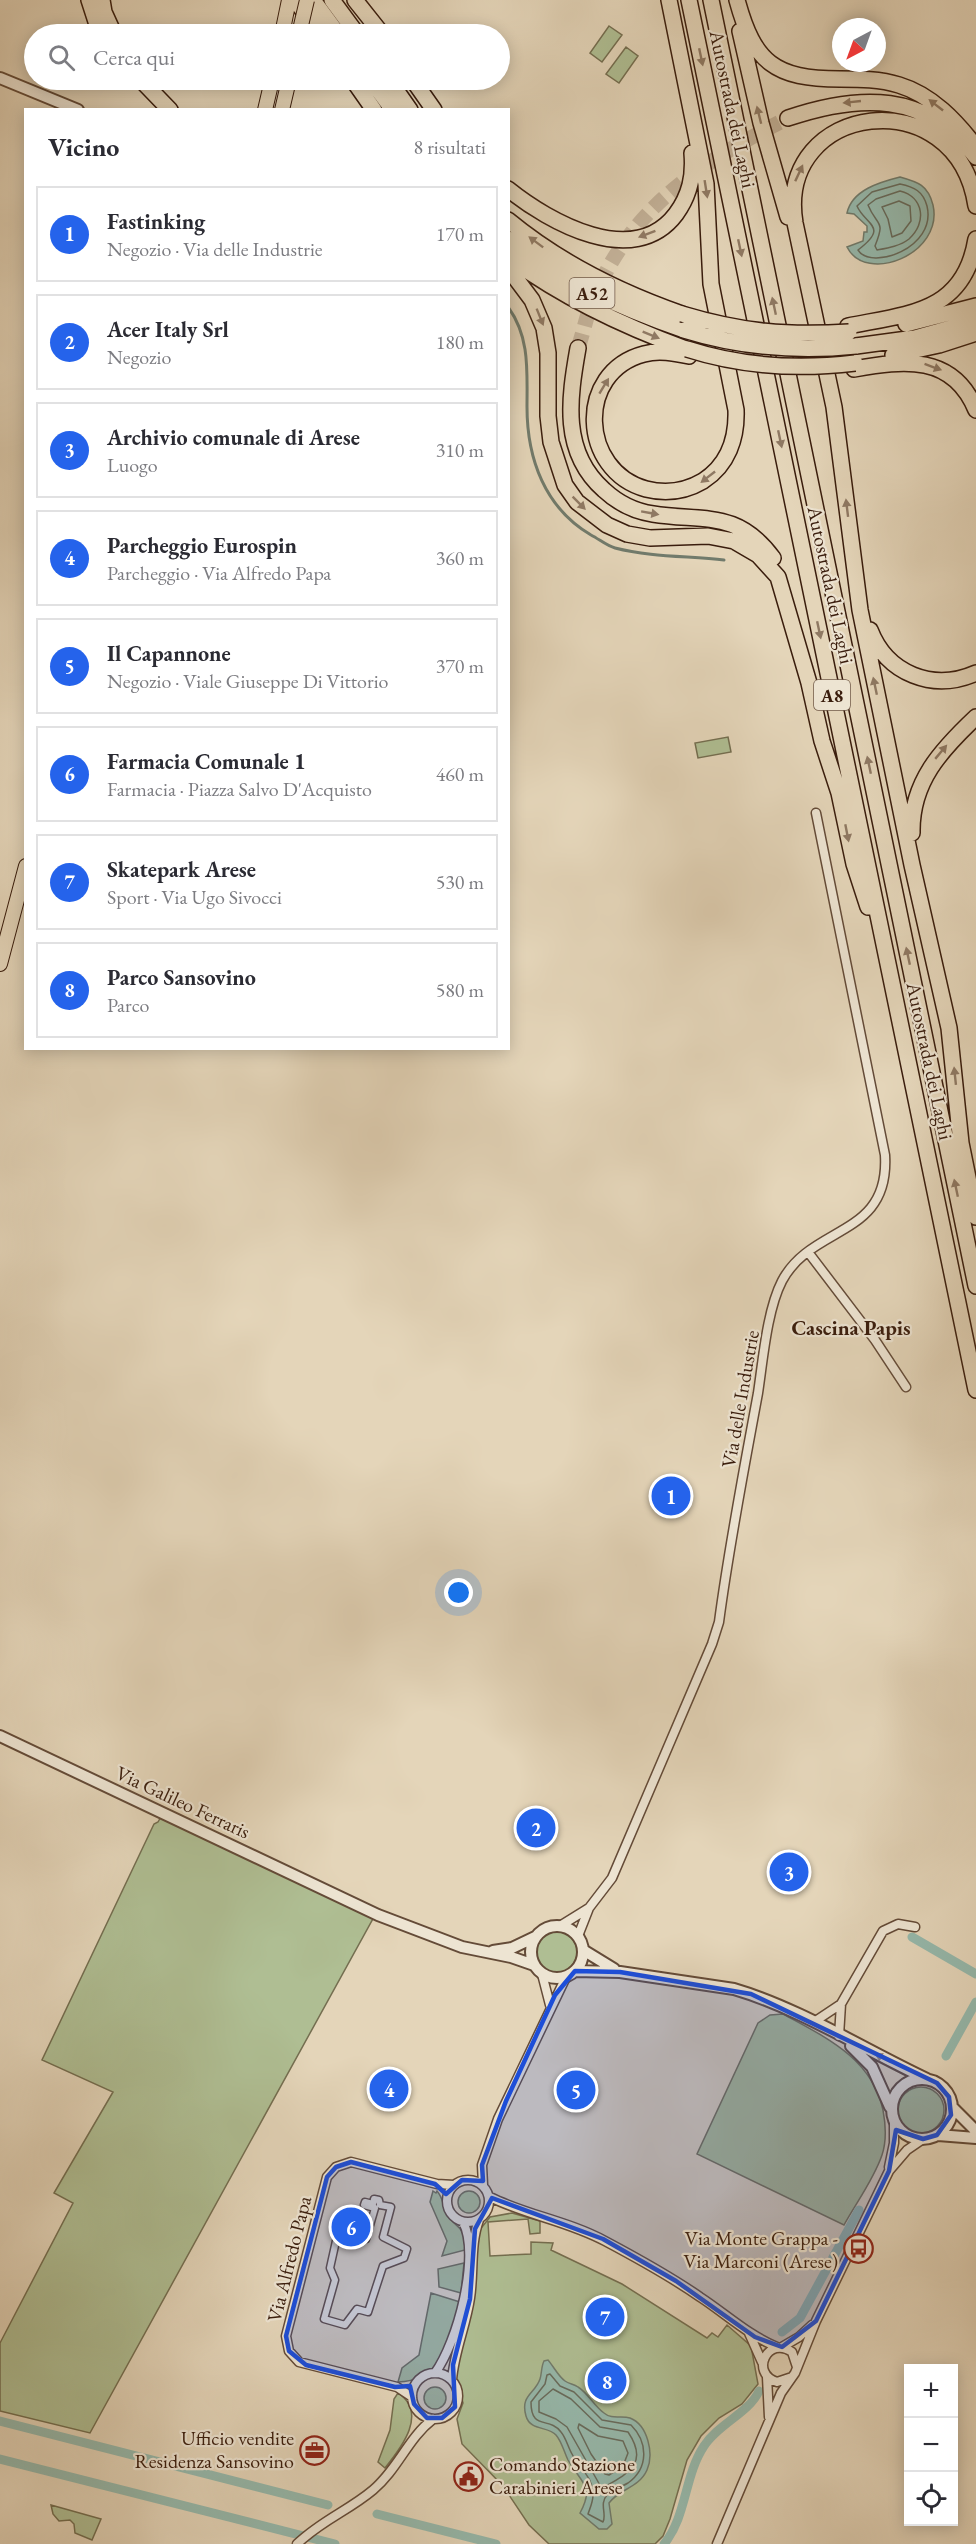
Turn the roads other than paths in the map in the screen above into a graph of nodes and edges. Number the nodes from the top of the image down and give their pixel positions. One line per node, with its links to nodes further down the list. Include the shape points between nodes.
1 (89, 0): 13 (highway)
2 (102, 0): 14 (highway)
3 (289, 0): 15 (main road); 17 (highway)
4 (295, 0): 18 (highway)
5 (307, 0): 16 (main road, bridge)
6 (313, 0): 19 (highway)
7 (332, 0): 20 (highway)
8 (355, 0): 21 (highway)
9 (669, 0): 22 (highway)
10 (689, 0): 70 (highway, Autostrada dei Laghi / A8, one-way to 70)
11 (711, 0): 73 (highway, Autostrada dei Laghi / A8, one-way to 11)
12 (736, 0): 44 (highway, one-way to 12, via 942,110 909,89 870,79 804,78 774,65 751,41); 53 (highway, one-way to 12, via 769,151)
13 (97, 24)
14 (109, 24)
15 (284, 24)
16 (301, 24)
17 (307, 24)
18 (313, 24)
19 (331, 24)
20 (350, 24)
21 (374, 24)
22 (682, 70): 46 (highway, one-way to 46, via 692,180 686,199 666,224 647,235 629,239 593,235 550,218); 59 (highway, one-way to 59, via 706,191 711,284 736,410 736,431 725,459 700,483 668,492 632,484 614,470 601,451 593,418 598,398 613,374 635,357 660,352)
23 (0, 78): 24 (street)
24 (24, 88)
25 (29, 90): 34 (street)
26 (151, 90): 35 (highway)
27 (162, 90): 36 (highway)
28 (270, 90): 37 (main road)
29 (287, 90): 38 (main road)
30 (360, 90): 39 (highway)
31 (378, 90): 40 (highway)
32 (396, 90): 41 (highway)
33 (420, 90): 42 (highway)
34 (73, 108)
35 (168, 108)
36 (179, 108)
37 (265, 108)
38 (282, 108)
39 (373, 108)
40 (392, 108)
41 (410, 108)
42 (433, 108)
43 (788, 118): 45 (highway, one-way to 43, via 943,125 897,105 849,102)
44 (976, 147)
45 (976, 158)
46 (510, 190)
47 (976, 206): 53 (highway, one-way to 47, via 793,212 795,183 816,148 853,124 893,120 915,125 937,138 966,171)
48 (510, 222): 56 (highway, A52, one-way to 48, bridge, via 810,334 746,330 682,314 586,273)
49 (976, 239): 56 (highway, via 964,275 937,303 911,314)
50 (510, 240): 55 (highway, A52, bridge, via 590,291 632,311 715,340 770,348 823,349 915,338)
51 (510, 258): 59 (highway, one-way to 59, via 589,308)
52 (510, 271): 64 (highway, one-way to 64, via 532,300 544,328 549,430 560,475 570,493 596,518 627,534 650,538 718,537 742,544 758,555 782,587)
53 (806, 271): 62 (highway, one-way to 53, via 834,407)
54 (976, 306): 56 (highway, A52, via 915,322)
55 (976, 321)
56 (849, 329)
57 (976, 333): 60 (highway)
58 (578, 348): 64 (highway, one-way to 64, via 571,422 577,454 587,472 617,501 633,509 725,522 764,546 787,585)
59 (688, 353): 60 (highway, bridge, via 751,364)
60 (855, 366): 61 (highway, one-way to 61, via 906,362 935,367 960,384)
61 (976, 410)
62 (855, 566): 63 (highway, via 870,631 889,660 906,673 926,680 952,681); 68 (highway, one-way to 62, via 870,660)
63 (976, 673)
64 (809, 683): 70 (highway, one-way to 70, via 854,864)
65 (976, 717): 68 (highway, one-way to 65, via 912,835 915,800 936,759)
66 (816, 813): 72 (street, Via delle Industrie, via 886,1171 881,1195 869,1210)
67 (24, 874): 69 (main road)
68 (928, 928): 71 (highway, one-way to 68, via 961,1143 949,1028)
69 (0, 964)
70 (890, 975): 75 (highway, Autostrada dei Laghi / A8)
71 (976, 1217)
72 (808, 1252): 74 (street); 77 (street, Via delle Industrie, via 784,1278 774,1303 712,1644 621,1861)
73 (976, 1286)
74 (906, 1387)
75 (976, 1390)
76 (0, 1736): 83 (street, Via Galileo Ferraris, via 350,1903 446,1942)
77 (590, 1908): 78 (street, Via delle Industrie); 80 (street, Via delle Industrie)
78 (560, 1926): 80 (street); 81 (street, via 546,1928)
79 (915, 1927): 87 (street, via 898,1924 883,1931)
80 (578, 1936): 82 (street)
81 (535, 1937): 83 (street, via 512,1948); 84 (street, via 530,1951)
82 (583, 1950): 85 (street); 86 (street, via 580,1965)
83 (485, 1952): 84 (street, Via Galileo Ferraris)
84 (538, 1970): 86 (street, via 558,1978); 88 (street)
85 (620, 1972): 86 (street); 89 (street, via 734,1989)
86 (570, 1974): 88 (street)
87 (841, 2004): 89 (street); 90 (street)
88 (550, 2009): 98 (street, via 506,2101)
89 (814, 2022): 90 (street)
90 (839, 2036): 91 (street, one-way to 90); 93 (street, via 872,2067)
91 (927, 2079): 92 (street, via 944,2089); 93 (street, via 912,2080 899,2089 892,2102)
92 (952, 2107): 94 (street); 95 (street, via 948,2123)
93 (893, 2115): 97 (street, via 905,2134); 99 (street)
94 (976, 2131)
95 (937, 2135): 96 (street); 97 (street)
96 (976, 2138)
97 (923, 2139): 99 (street)
98 (482, 2164): 100 (street); 103 (street)
99 (889, 2171): 111 (street)
100 (468, 2180): 102 (street); 103 (street)
101 (438, 2184): 102 (street, Via Alfredo Papa); 104 (street); 121 (street, Via Alfredo Papa, via 351,2162 333,2169 327,2177 286,2336 289,2351 299,2362)
102 (454, 2185): 104 (street)
103 (483, 2185): 105 (street)
104 (447, 2196): 109 (street, via 448,2208)
105 (490, 2197): 106 (street); 107 (street)
106 (512, 2207): 107 (street); 112 (street, via 603,2239 676,2281)
107 (488, 2210): 108 (street)
108 (479, 2220): 109 (street); 119 (street, via 474,2236 470,2299)
109 (463, 2222): 116 (street, via 469,2240 464,2298 450,2348)
110 (383, 2266): 110 (street, via 404,2258 407,2249 383,2237 391,2207 380,2205 376,2199 373,2204 364,2202 375,2208 366,2239 338,2232 330,2268 335,2280 324,2319 345,2325 357,2309 368,2312)
111 (816, 2320): 113 (street, via 799,2337); 115 (street)
112 (748, 2333): 113 (street); 114 (street)
113 (779, 2347): 114 (street, via 767,2352); 115 (street, via 792,2352)
114 (762, 2362): 117 (street)
115 (797, 2367): 118 (street)
116 (435, 2373): 119 (street); 120 (street)
117 (767, 2377): 118 (street, via 777,2382); 125 (street)
118 (792, 2377): 125 (street)
119 (452, 2380): 124 (street, via 457,2390 455,2407 448,2415)
120 (416, 2384): 121 (street, Via Alfredo Papa); 122 (street)
121 (397, 2387): 122 (street, Via Alfredo Papa)
122 (412, 2397): 123 (street)
123 (417, 2410): 124 (street); 126 (street)
124 (433, 2419): 126 (street)
125 (767, 2430): 128 (street)
126 (413, 2438): 127 (street, via 397,2464 374,2489)
127 (297, 2544)
128 (717, 2544)

